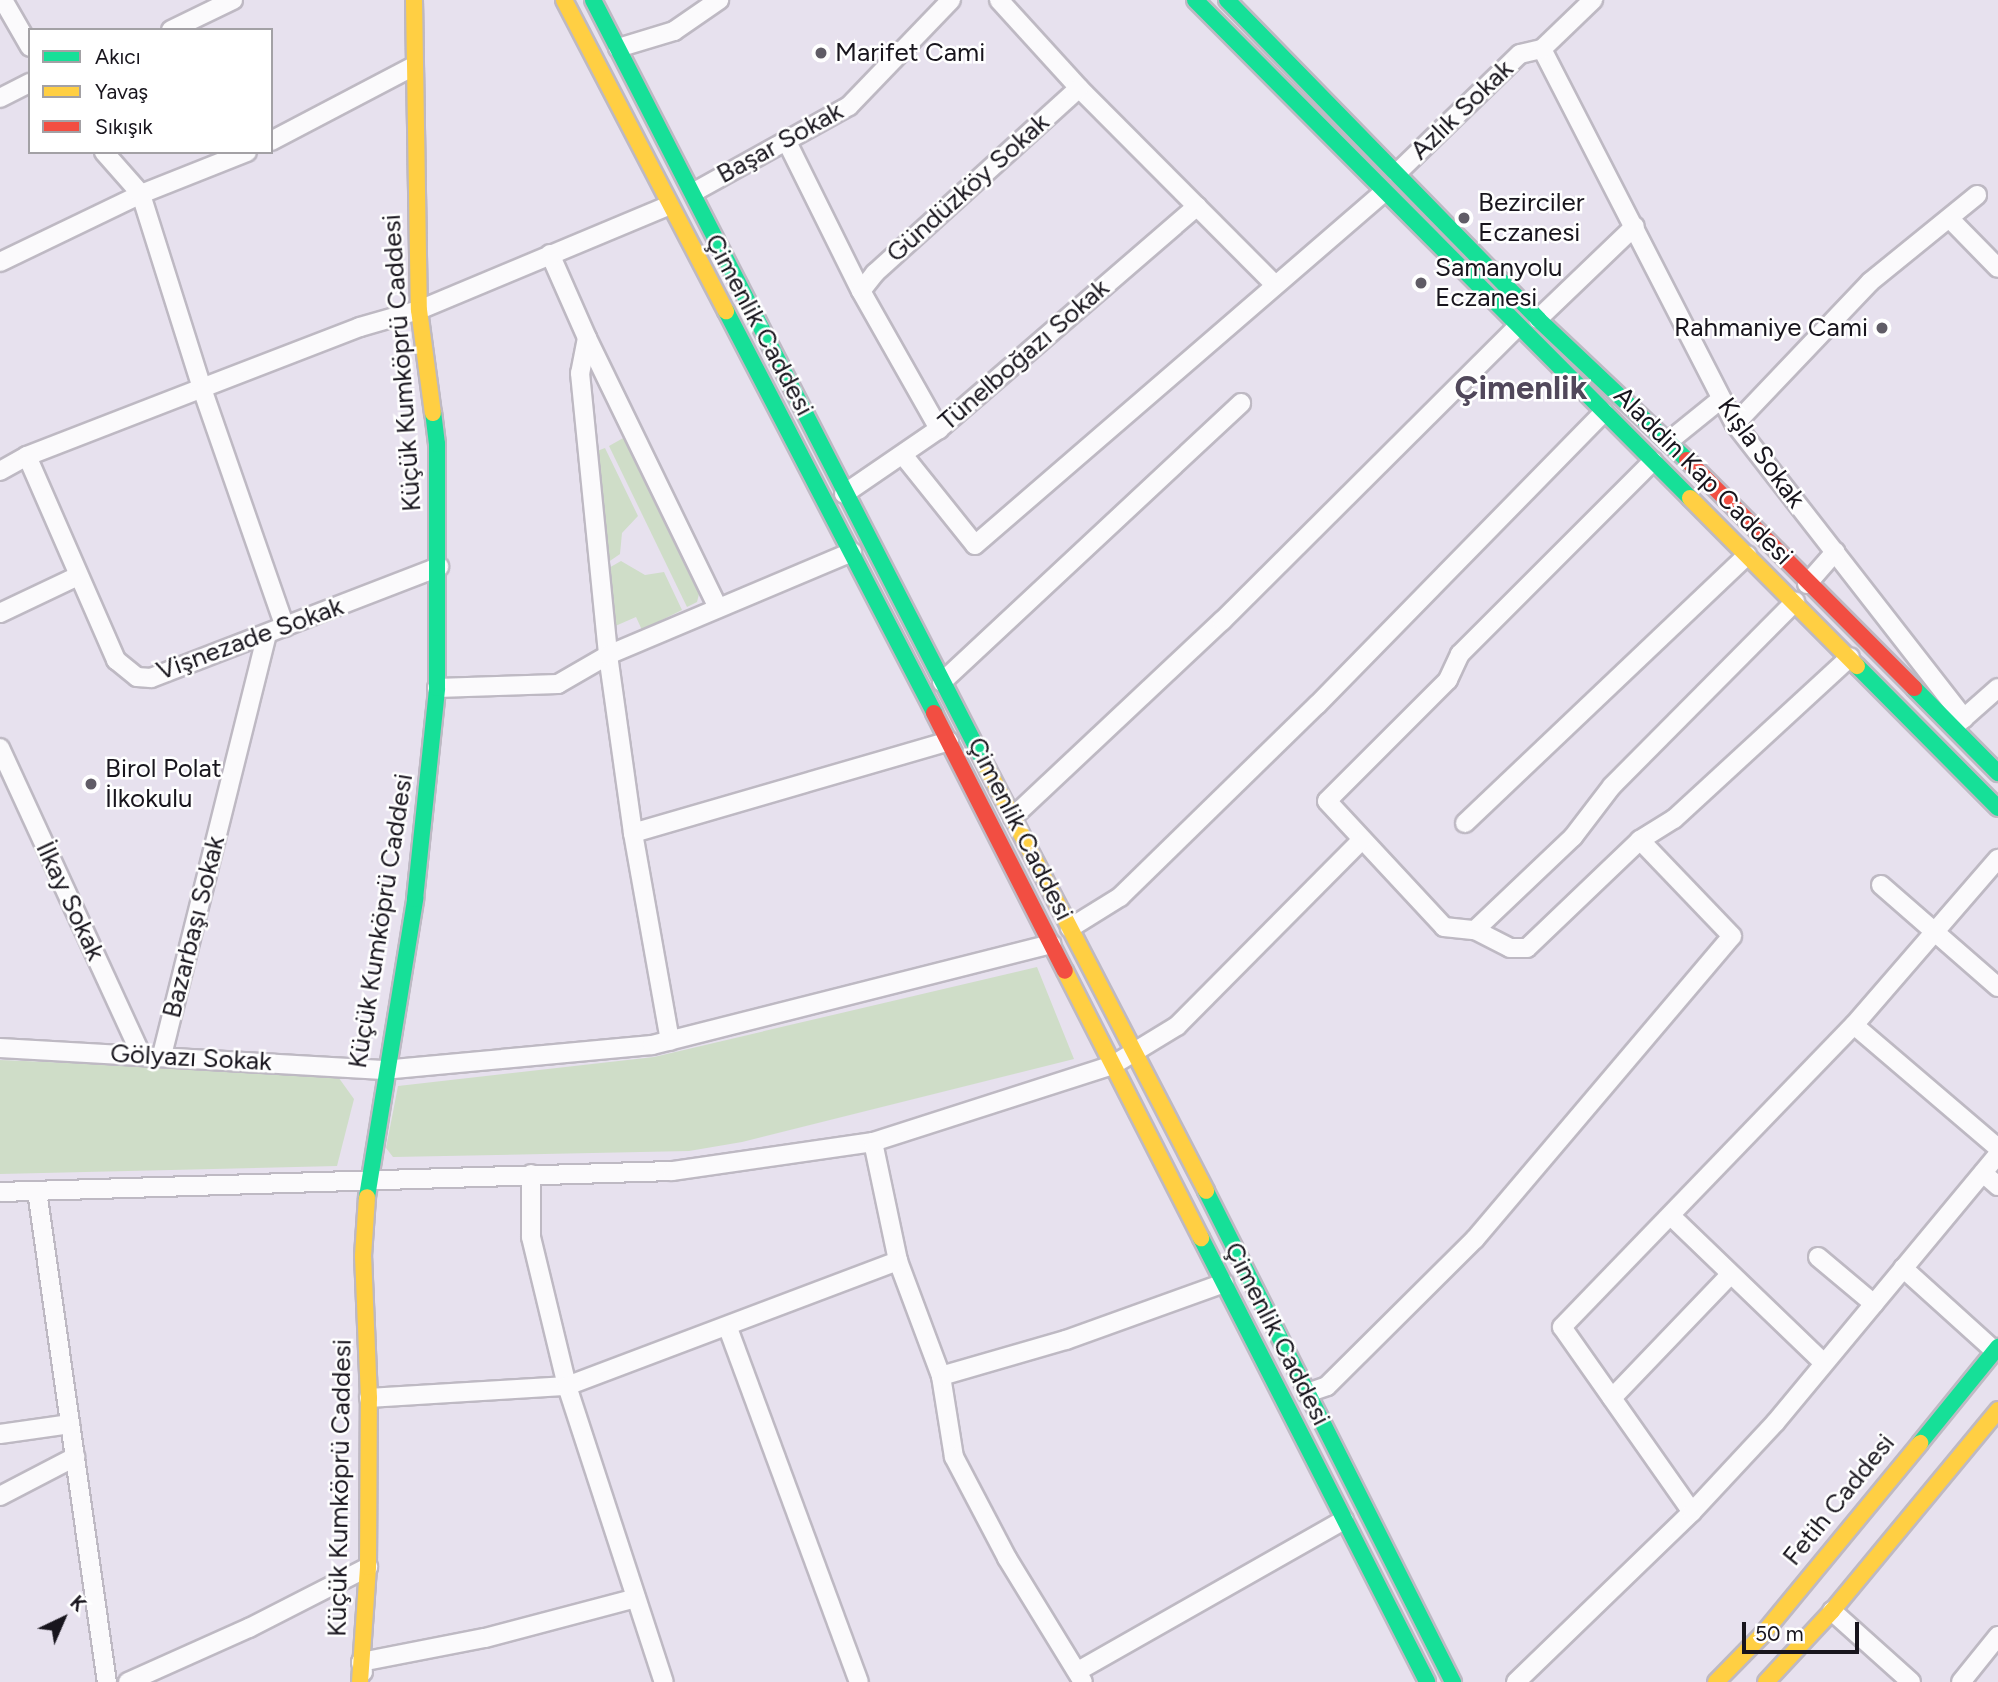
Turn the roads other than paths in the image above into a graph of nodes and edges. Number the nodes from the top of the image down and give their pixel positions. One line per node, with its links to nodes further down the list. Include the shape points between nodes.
1 (3, 0): 13 (street)
2 (233, 0): 12 (street)
3 (414, 0): 16 (street, Küçük Kumköprü Caddesi)
4 (564, 0): 29 (street, Çimenlik Caddesi)
5 (593, 0): 14 (street, Çimenlik Caddesi)
6 (719, 0): 14 (street, via 674,31)
7 (951, 0): 21 (street, Başar Sokak, via 849,106)
8 (999, 0): 18 (street)
9 (1195, 0): 26 (street, Aladdin Kap Caddesi)
10 (1227, 0): 24 (street, Aladdin Kap Caddesi)
11 (1593, 0): 15 (street, Azlık Sokak)
12 (175, 28)
13 (28, 44)
14 (618, 48): 25 (street, Çimenlik Caddesi)
15 (1542, 49): 24 (street, Azlık Sokak, via 1520,54); 32 (street, Kışla Sokak)
16 (412, 67): 20 (street); 38 (street, Küçük Kumköprü Caddesi)
17 (28, 84): 19 (street)
18 (1079, 88): 30 (street); 37 (street, Gündüzköy Sokak, via 875,273)
19 (0, 99)
20 (273, 140)
21 (787, 142): 25 (street, Başar Sokak); 37 (street)
22 (106, 154): 27 (street)
23 (242, 154): 27 (street)
24 (1397, 173): 39 (street, Aladdin Kap Caddesi)
25 (694, 192): 53 (street, Çimenlik Caddesi)
26 (1384, 192): 36 (street); 40 (street, Aladdin Kap Caddesi)
27 (141, 194): 34 (street); 42 (street)
28 (1977, 195): 31 (street)
29 (668, 206): 33 (street); 54 (street, Çimenlik Caddesi)
30 (1197, 206): 36 (street); 47 (street, Tünelboğazı Sokak)
31 (1951, 220): 35 (street); 46 (street, via 1870,282)
32 (1635, 226): 39 (street); 43 (street, Kışla Sokak)
33 (551, 254): 38 (street); 41 (street)
34 (0, 262)
35 (1998, 268)
36 (1275, 285): 49 (street, via 975,545)
37 (861, 291): 47 (street)
38 (419, 310): 42 (street, via 360,327); 57 (street, Küçük Kumköprü Caddesi, via 438,444)
39 (1538, 319): 48 (street, Aladdin Kap Caddesi)
40 (1517, 327): 45 (street, Aladdin Kap Caddesi); 75 (street, via 1222,621)
41 (587, 338): 61 (street); 65 (street, via 580,373)
42 (202, 388): 50 (street); 63 (street)
43 (1721, 399): 46 (street, Kışla Sokak); 48 (street)
44 (1241, 403): 67 (street)
45 (1604, 412): 51 (street, Aladdin Kap Caddesi); 82 (street, via 1317,705 1120,897)
46 (1735, 424): 55 (street, Kışla Sokak)
47 (939, 429): 49 (street, Tünelboğazı Sokak)
48 (1669, 441): 59 (street, Aladdin Kap Caddesi)
49 (902, 455): 53 (street, Tünelboğazı Sokak)
50 (27, 456): 52 (street); 58 (street, Vişnezade Sokak)
51 (1653, 461): 56 (street, Aladdin Kap Caddesi); 79 (street, via 1460,654 1448,680 1327,801)
52 (0, 471)
53 (844, 495): 67 (street, Çimenlik Caddesi)
54 (852, 552): 61 (street); 71 (street, Çimenlik Caddesi)
55 (1835, 552): 59 (street); 70 (street, Kışla Sokak)
56 (1747, 555): 60 (street, Aladdin Kap Caddesi); 76 (street)
57 (439, 567): 63 (street, Vişnezade Sokak); 68 (street, Küçük Kumköprü Caddesi)
58 (78, 576): 62 (street); 64 (street, Vişnezade Sokak, via 116,660 137,677 151,678)
59 (1807, 584): 70 (street, Aladdin Kap Caddesi)
60 (1795, 602): 66 (street, Aladdin Kap Caddesi); 83 (street, via 1612,786 1573,837)
61 (718, 608): 65 (street)
62 (0, 613)
63 (285, 627): 64 (street, Vişnezade Sokak)
64 (267, 635): 92 (street, Bazarbaşı Sokak)
65 (608, 655): 68 (street, via 558,684); 77 (street)
66 (1850, 657): 74 (street, Aladdin Kap Caddesi); 78 (street, via 1674,819)
67 (942, 682): 75 (street, Çimenlik Caddesi)
68 (437, 688): 94 (street, Küçük Kumköprü Caddesi, via 415,899)
69 (1998, 688): 70 (street)
70 (1959, 723): 73 (street, Aladdin Kap Caddesi)
71 (949, 741): 77 (street); 85 (street, Çimenlik Caddesi)
72 (0, 748): 91 (street, İlkay Sokak)
73 (1998, 773)
74 (1998, 808)
75 (1013, 817): 82 (street, Çimenlik Caddesi)
76 (1465, 823)
77 (633, 833): 88 (street)
78 (1640, 840): 83 (street, via 1527,948 1510,948); 116 (street, via 1732,936 1475,1240 1327,1386)
79 (1362, 841): 83 (street, via 1444,927); 90 (street, via 1177,1026)
80 (1998, 859): 84 (street)
81 (1881, 885): 84 (street)
82 (1070, 928): 90 (street, Çimenlik Caddesi)
83 (1475, 930)
84 (1934, 931): 86 (street); 87 (street)
85 (1051, 944): 88 (street, Gölyazı Sokak); 93 (street, Çimenlik Caddesi)
86 (1998, 987)
87 (1854, 1025): 96 (street); 104 (street)
88 (670, 1041): 94 (street, Gölyazı Sokak)
89 (0, 1048): 91 (street, Gölyazı Sokak)
90 (1135, 1051): 93 (street); 116 (street, Çimenlik Caddesi)
91 (141, 1054): 92 (street, Gölyazı Sokak)
92 (162, 1055): 94 (street, Gölyazı Sokak)
93 (1113, 1065): 95 (street); 109 (street, Çimenlik Caddesi)
94 (383, 1070): 100 (street, Küçük Kumköprü Caddesi)
95 (873, 1142): 99 (street, via 672,1171); 106 (street)
96 (1998, 1148)
97 (1998, 1154): 98 (street)
98 (1983, 1172): 101 (street); 107 (street)
99 (531, 1174): 100 (street); 115 (street, via 531,1237)
100 (368, 1177): 102 (street); 117 (street, Küçük Kumköprü Caddesi, via 363,1256)
101 (1998, 1186)
102 (37, 1191): 103 (street); 120 (street)
103 (0, 1192)
104 (1671, 1216): 108 (street); 118 (street, via 1562,1327)
105 (1818, 1257): 110 (street)
106 (898, 1261): 111 (street); 114 (street)
107 (1903, 1268): 110 (street); 112 (street)
108 (1730, 1275): 113 (street); 118 (street)
109 (1224, 1283): 114 (street, via 1066,1340); 125 (street, Çimenlik Caddesi)
110 (1874, 1304): 113 (street)
111 (728, 1328): 115 (street); 136 (street)
112 (1996, 1349): 140 (street, Fetih Caddesi, via 1762,1635)
113 (1824, 1363): 124 (street)
114 (941, 1376): 131 (street, via 954,1457)
115 (567, 1386): 117 (street); 127 (street)
116 (1307, 1393): 138 (street, Çimenlik Caddesi)
117 (369, 1398): 126 (street, Küçük Kumköprü Caddesi)
118 (1612, 1398): 124 (street)
119 (1998, 1410): 128 (street)
120 (70, 1424): 121 (street); 122 (street)
121 (0, 1434)
122 (75, 1457): 123 (street); 132 (street)
123 (0, 1496)
124 (1692, 1512): 139 (street)
125 (1344, 1520): 131 (street); 137 (street, Çimenlik Caddesi)
126 (368, 1567): 130 (street, Küçük Kumköprü Caddesi); 133 (street)
127 (636, 1598): 130 (street, via 485,1638); 135 (street)
128 (1832, 1611): 141 (street); 142 (street)
129 (1998, 1636): 143 (street)
130 (361, 1662): 134 (street)
131 (1077, 1678)
132 (107, 1682)
133 (129, 1682)
134 (363, 1682)
135 (664, 1682)
136 (859, 1682)
137 (1427, 1682)
138 (1452, 1682)
139 (1516, 1682)
140 (1716, 1682)
141 (1766, 1682)
142 (1911, 1682)
143 (1961, 1682)

